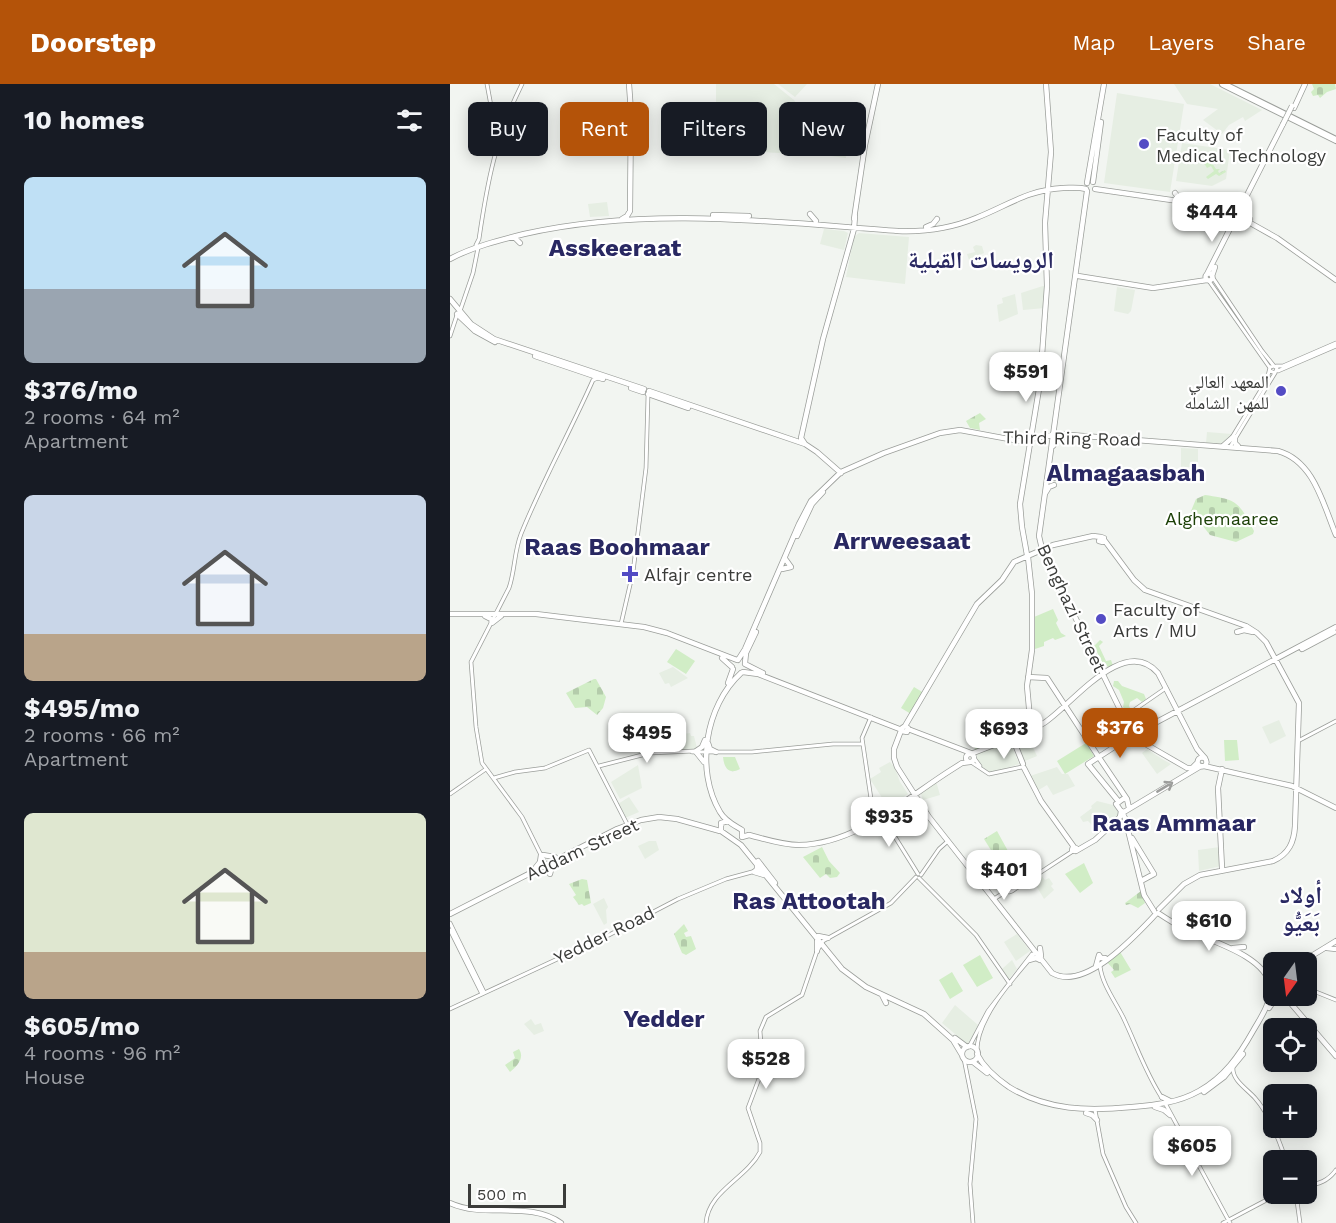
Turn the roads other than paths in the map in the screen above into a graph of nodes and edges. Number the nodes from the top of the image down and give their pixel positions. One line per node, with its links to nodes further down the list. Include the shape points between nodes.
1 (487, 84): 10 (street)
2 (522, 84): 11 (street)
3 (629, 84): 23 (main road)
4 (878, 84): 25 (main road)
5 (1046, 84): 14 (main road, via 1051,142)
6 (1106, 84): 16 (main road, Benghazi Street)
7 (1223, 84): 12 (highway)
8 (1231, 84): 12 (highway)
9 (1304, 84): 22 (main road, bridge)
10 (490, 102)
11 (515, 102)
12 (1336, 138)
13 (495, 156): 39 (street)
14 (1049, 178): 15 (main road); 17 (main road); 18 (main road)
15 (1058, 187): 16 (main road); 17 (main road); 21 (main road)
16 (1090, 187): 19 (main road); 24 (main road); 41 (main road, Benghazi Street); 47 (main road, Benghazi Street)
17 (1048, 188): 18 (main road); 21 (main road)
18 (1038, 190): 21 (main road); 35 (main road, via 1016,195)
19 (1167, 196): 20 (main road); 20 (main road, via 1174,193)
20 (1179, 198): 24 (main road)
21 (1047, 200): 69 (main road, via 1041,383)
22 (1244, 206): 24 (main road); 27 (main road); 31 (main road)
23 (630, 211): 28 (main road); 29 (main road)
24 (1230, 211): 27 (main road); 27 (main road)
25 (855, 215): 33 (main road); 34 (main road); 36 (main road)
26 (700, 216): 28 (main road); 30 (main road); 33 (main road); 39 (main road, via 585,224 522,239)
27 (1238, 217): 31 (main road); 42 (main road)
28 (638, 218): 29 (main road)
29 (622, 219): 39 (main road, via 548,227)
30 (804, 220): 32 (main road); 32 (main road, via 809,214)
31 (1250, 220): 43 (main road)
32 (816, 221): 33 (main road)
33 (842, 225): 34 (main road); 38 (main road)
34 (854, 226): 36 (main road); 38 (main road)
35 (948, 226): 37 (main road); 37 (main road, via 940,234); 37 (main road, via 937,219)
36 (864, 227): 37 (main road, via 912,231); 38 (main road)
37 (928, 228)
38 (852, 237): 66 (main road)
39 (479, 244): 40 (main road); 46 (street)
40 (450, 257)
41 (1081, 275): 42 (main road, via 1162,287); 47 (main road, Benghazi Street)
42 (1209, 278): 50 (street)
43 (1336, 278)
44 (450, 299): 46 (main road)
45 (450, 304): 46 (main road)
46 (458, 313): 48 (street); 49 (main road); 54 (main road, via 483,333)
47 (1070, 320): 51 (main road, Benghazi Street)
48 (456, 322): 49 (street); 52 (street)
49 (463, 322): 54 (main road, via 481,335)
50 (1241, 322): 56 (street); 57 (street)
51 (1069, 329): 62 (main road, Benghazi Street); 63 (main road, Benghazi Street)
52 (450, 336)
53 (1336, 344): 55 (street); 55 (street, via 1329,342); 58 (street)
54 (510, 346): 59 (main road); 60 (main road)
55 (1327, 347): 56 (street)
56 (1275, 366): 57 (street); 58 (street)
57 (1270, 370): 58 (street); 65 (street)
58 (1276, 372): 65 (street)
59 (592, 378): 60 (main road); 93 (street, via 521,534 513,575)
60 (646, 393): 61 (main road); 100 (street, via 646,468 633,572)
61 (740, 424): 68 (main road); 75 (main road, via 804,447)
62 (1056, 425): 63 (main road, Benghazi Street); 64 (main road)
63 (1054, 436): 64 (main road, Third Ring Road); 67 (main road, Third Ring Road); 69 (main road, Third Ring Road); 71 (main road, Benghazi Street); 74 (main road, Benghazi Street)
64 (1063, 436): 71 (main road); 72 (main road, Third Ring Road)
65 (1233, 437): 72 (main road); 73 (main road)
66 (801, 438): 68 (main road); 70 (main road)
67 (1042, 440): 69 (main road, Third Ring Road); 74 (main road, via 1049,442)
68 (795, 441): 70 (main road)
69 (1030, 441): 76 (main road, Third Ring Road, via 966,430 947,431 929,434); 78 (main road, Third Ring Road, via 1013,443 965,433 946,434); 89 (main road, via 1020,501)
70 (805, 444): 75 (main road)
71 (1053, 446): 77 (main road, Benghazi Street)
72 (1227, 447): 73 (main road, Third Ring Road); 85 (main road, Third Ring Road, via 1277,453 1295,461 1311,482)
73 (1240, 447): 83 (main road, Third Ring Road, via 1275,447 1304,467)
74 (1050, 453): 87 (main road, Benghazi Street, via 1039,528)
75 (831, 466): 76 (main road); 78 (main road); 80 (main road)
76 (848, 468): 78 (main road, Third Ring Road)
77 (1049, 468): 79 (main road); 82 (main road, Benghazi Street)
78 (841, 474): 80 (main road, Third Ring Road); 106 (main road, Third Ring Road, via 812,504 747,650)
79 (1055, 478)
80 (832, 479): 104 (main road, Third Ring Road, via 806,509)
81 (1054, 485): 82 (main road)
82 (1046, 492): 87 (main road, Benghazi Street, via 1041,525)
83 (1336, 535)
84 (1102, 540): 86 (main road, via 1092,537); 92 (main road, via 1141,587); 92 (main road, via 1137,585 1153,596)
85 (1336, 541)
86 (1052, 546): 87 (main road); 88 (main road)
87 (1043, 548): 88 (main road, Benghazi Street); 89 (main road); 110 (main road, Benghazi Street)
88 (1048, 555): 110 (main road, Benghazi Street)
89 (1028, 556): 91 (main road, via 1015,561); 111 (main road, via 1032,650); 119 (main road, via 1015,563 1004,581 982,601)
90 (1000, 570): 91 (main road)
91 (1007, 571): 119 (main road, via 977,604)
92 (1167, 599): 98 (main road); 101 (main road)
93 (501, 606): 94 (main road); 96 (street)
94 (507, 613): 96 (main road); 100 (main road)
95 (450, 615): 96 (main road); 97 (main road)
96 (497, 615): 97 (main road); 99 (main road); 100 (main road)
97 (485, 616): 99 (main road)
98 (1230, 622): 101 (main road); 103 (main road, via 1236,632)
99 (492, 623): 135 (street, via 470,666 479,754)
100 (621, 625): 104 (main road, via 659,631); 107 (main road, via 664,635 723,658)
101 (1240, 625): 103 (main road); 105 (main road, via 1260,635)
102 (1336, 629): 105 (main road); 105 (main road)
103 (1253, 632): 105 (main road)
104 (737, 660): 106 (main road); 107 (main road)
105 (1277, 661): 114 (main road); 121 (main road, via 1299,703); 141 (main road, via 1297,704)
106 (745, 663): 109 (main road); 119 (main road)
107 (733, 668): 109 (main road); 123 (main road, via 712,713)
108 (1111, 670): 110 (main road); 110 (main road); 112 (main road, via 1132,663 1145,665 1157,674); 112 (main road, via 1127,663 1151,666 1161,676)
109 (742, 672): 116 (main road, via 758,674); 123 (main road, via 717,708)
110 (1103, 675): 113 (main road); 113 (main road); 115 (main road, Benghazi Street); 115 (main road, Benghazi Street)
111 (1028, 677): 113 (main road, via 1046,678); 118 (main road)
112 (1165, 688): 114 (main road); 115 (street)
113 (1065, 705): 118 (main road); 128 (main road)
114 (1178, 714): 120 (main road); 130 (main road); 132 (main road)
115 (1126, 715): 120 (main road, Benghazi Street)
116 (871, 717): 119 (main road); 124 (street)
117 (1336, 721): 121 (street)
118 (1032, 728): 122 (main road)
119 (905, 729): 129 (main road); 140 (main road, via 894,756)
120 (1135, 736): 128 (main road); 132 (main road, via 1189,769); 138 (main road, via 1181,766)
121 (1300, 738): 141 (main road)
122 (1013, 740): 129 (main road); 129 (main road); 134 (main road)
123 (706, 741): 125 (main road); 126 (main road); 127 (main road)
124 (863, 744): 127 (street); 152 (street)
125 (695, 752): 126 (street); 131 (main road); 133 (street, via 650,753)
126 (705, 752): 127 (street); 131 (main road)
127 (716, 752): 131 (main road)
128 (1099, 756): 145 (main road); 148 (main road, via 1088,765)
129 (970, 757): 134 (street, via 989,774); 142 (main road)
130 (1205, 759): 132 (main road, via 1201,758); 137 (main road)
131 (705, 762): 136 (main road)
132 (1200, 764): 137 (main road); 138 (main road)
133 (599, 766): 139 (street, via 589,750 545,768); 154 (street)
134 (1023, 766): 161 (main road, via 1041,801)
135 (486, 769): 139 (street); 143 (street)
136 (705, 769): 153 (main road, via 720,812); 155 (main road, via 708,791)
137 (1223, 771): 141 (main road); 167 (main road)
138 (1185, 775): 150 (main road, one-way to 138)
139 (494, 778): 162 (street, via 521,815)
140 (910, 786): 142 (main road); 144 (main road)
141 (1296, 786): 146 (main road); 146 (main road); 149 (main road); 167 (main road, via 1293,831 1285,850 1275,858)
142 (917, 792): 144 (main road); 147 (main road); 147 (main road)
143 (450, 794)
144 (908, 799): 147 (main road); 151 (main road)
145 (1127, 799): 148 (main road); 150 (main road)
146 (1296, 799): 174 (main road, via 1294,838 1284,855 1200,875 1184,884)
147 (920, 801): 160 (main road)
148 (1119, 802): 150 (main road, via 1116,806)
149 (1336, 808)
150 (1125, 810): 159 (main road); 161 (main road, via 1095,840)
151 (882, 816): 152 (main road); 158 (main road, via 831,839 801,847 749,835); 171 (street)
152 (874, 819): 156 (main road, via 825,839 807,842)
153 (728, 821): 155 (main road); 156 (main road)
154 (627, 823): 155 (main road, Addam Street, via 644,816 662,815); 157 (main road, Addam Street, via 662,818); 163 (main road, Addam Street)
155 (721, 824): 157 (main road)
156 (742, 830): 158 (main road)
157 (721, 831): 158 (main road, Addam Street)
158 (740, 838): 165 (main road); 168 (main road)
159 (1132, 838): 172 (main road); 172 (main road, via 1154,874)
160 (948, 840): 171 (street); 173 (main road)
161 (1075, 848): 173 (street)
162 (541, 853): 163 (main road); 164 (street); 166 (main road)
163 (554, 859): 164 (main road, Addam Street); 166 (main road, via 549,873)
164 (546, 863): 166 (main road, Addam Street)
165 (757, 865): 168 (main road); 169 (main road)
166 (538, 868): 175 (main road, Addam Street)
167 (1223, 868): 174 (main road, via 1188,878)
168 (763, 869): 169 (street, Yedder Road); 170 (main road); 179 (main road)
169 (754, 872): 170 (main road); 196 (street, Yedder Road, via 678,899)
170 (766, 876): 179 (main road)
171 (918, 876): 180 (street, via 891,903); 194 (street, via 976,935)
172 (1141, 881): 174 (main road, via 1145,898)
173 (994, 899): 181 (main road)
174 (1156, 911): 183 (main road); 191 (main road); 193 (main road, via 1186,930 1242,955)
175 (450, 912)
176 (450, 923): 195 (street)
177 (450, 930): 195 (street)
178 (1335, 935): 182 (main road)
179 (817, 937): 180 (main road); 180 (main road); 185 (main road)
180 (825, 941): 184 (main road); 184 (main road); 185 (street)
181 (1030, 945): 186 (main road); 190 (main road)
182 (1333, 945): 187 (main road); 188 (main road)
183 (1233, 948): 189 (main road); 189 (main road, via 1245,947)
184 (827, 949): 185 (main road); 199 (main road, via 850,976); 207 (main road, via 854,976 920,1008)
185 (817, 952): 234 (street, via 802,995 768,1015 760,1036 763,1068 748,1106 760,1152 716,1197)
186 (1038, 952): 190 (street); 190 (main road, via 1036,958); 191 (main road, via 1052,973 1066,978)
187 (1317, 954)
188 (1317, 955)
189 (1249, 956): 192 (main road)
190 (1029, 959): 194 (street)
191 (1100, 965): 216 (street)
192 (1263, 969)
193 (1263, 972)
194 (1010, 983): 207 (street, via 985,1015); 208 (street, via 985,1019)
195 (481, 988): 196 (street); 198 (street)
196 (489, 990): 198 (street, Yedder Road)
197 (1317, 992): 201 (street)
198 (481, 994): 206 (street, Yedder Road)
199 (882, 995): 200 (main road); 200 (main road, via 887,1004)
200 (895, 1000): 210 (main road, via 935,1023 953,1040)
201 (1336, 1000)
202 (1267, 1006): 217 (main road, via 1232,1065 1204,1088)
203 (1271, 1006): 212 (main road)
204 (1293, 1006): 209 (main road)
205 (1296, 1006): 209 (main road)
206 (450, 1009)
207 (968, 1047): 208 (main road); 210 (main road)
208 (977, 1053): 211 (main road); 220 (main road, via 995,1077 1027,1096 1063,1108)
209 (1336, 1055)
210 (963, 1057): 211 (main road); 213 (street)
211 (972, 1062): 213 (street); 222 (main road, via 1026,1100 1053,1109)
212 (1234, 1067): 214 (main road); 215 (street)
213 (969, 1077): 235 (street, via 976,1119 970,1184)
214 (1224, 1077): 215 (street, via 1230,1075); 217 (main road, via 1200,1094)
215 (1237, 1080): 225 (street, via 1264,1111)
216 (1160, 1096): 217 (main road); 218 (street); 219 (main road)
217 (1173, 1103): 218 (main road); 223 (main road)
218 (1165, 1104): 219 (main road); 223 (street)
219 (1155, 1106): 220 (main road); 221 (main road); 223 (main road)
220 (1096, 1111): 221 (main road); 222 (main road); 224 (street)
221 (1104, 1112): 224 (main road)
222 (1086, 1113): 224 (main road)
223 (1170, 1115): 231 (street)
224 (1098, 1122): 236 (street, via 1103,1154)
225 (1282, 1150)
226 (1336, 1170): 227 (street)
227 (1317, 1184)
228 (1263, 1202): 232 (street)
229 (450, 1203): 233 (main road, via 472,1209 537,1214)
230 (1297, 1204): 237 (street)
231 (1225, 1215): 232 (street); 232 (street)
232 (1230, 1221)
233 (561, 1223)
234 (706, 1223)
235 (972, 1223)
236 (1136, 1223)
237 (1300, 1223)

